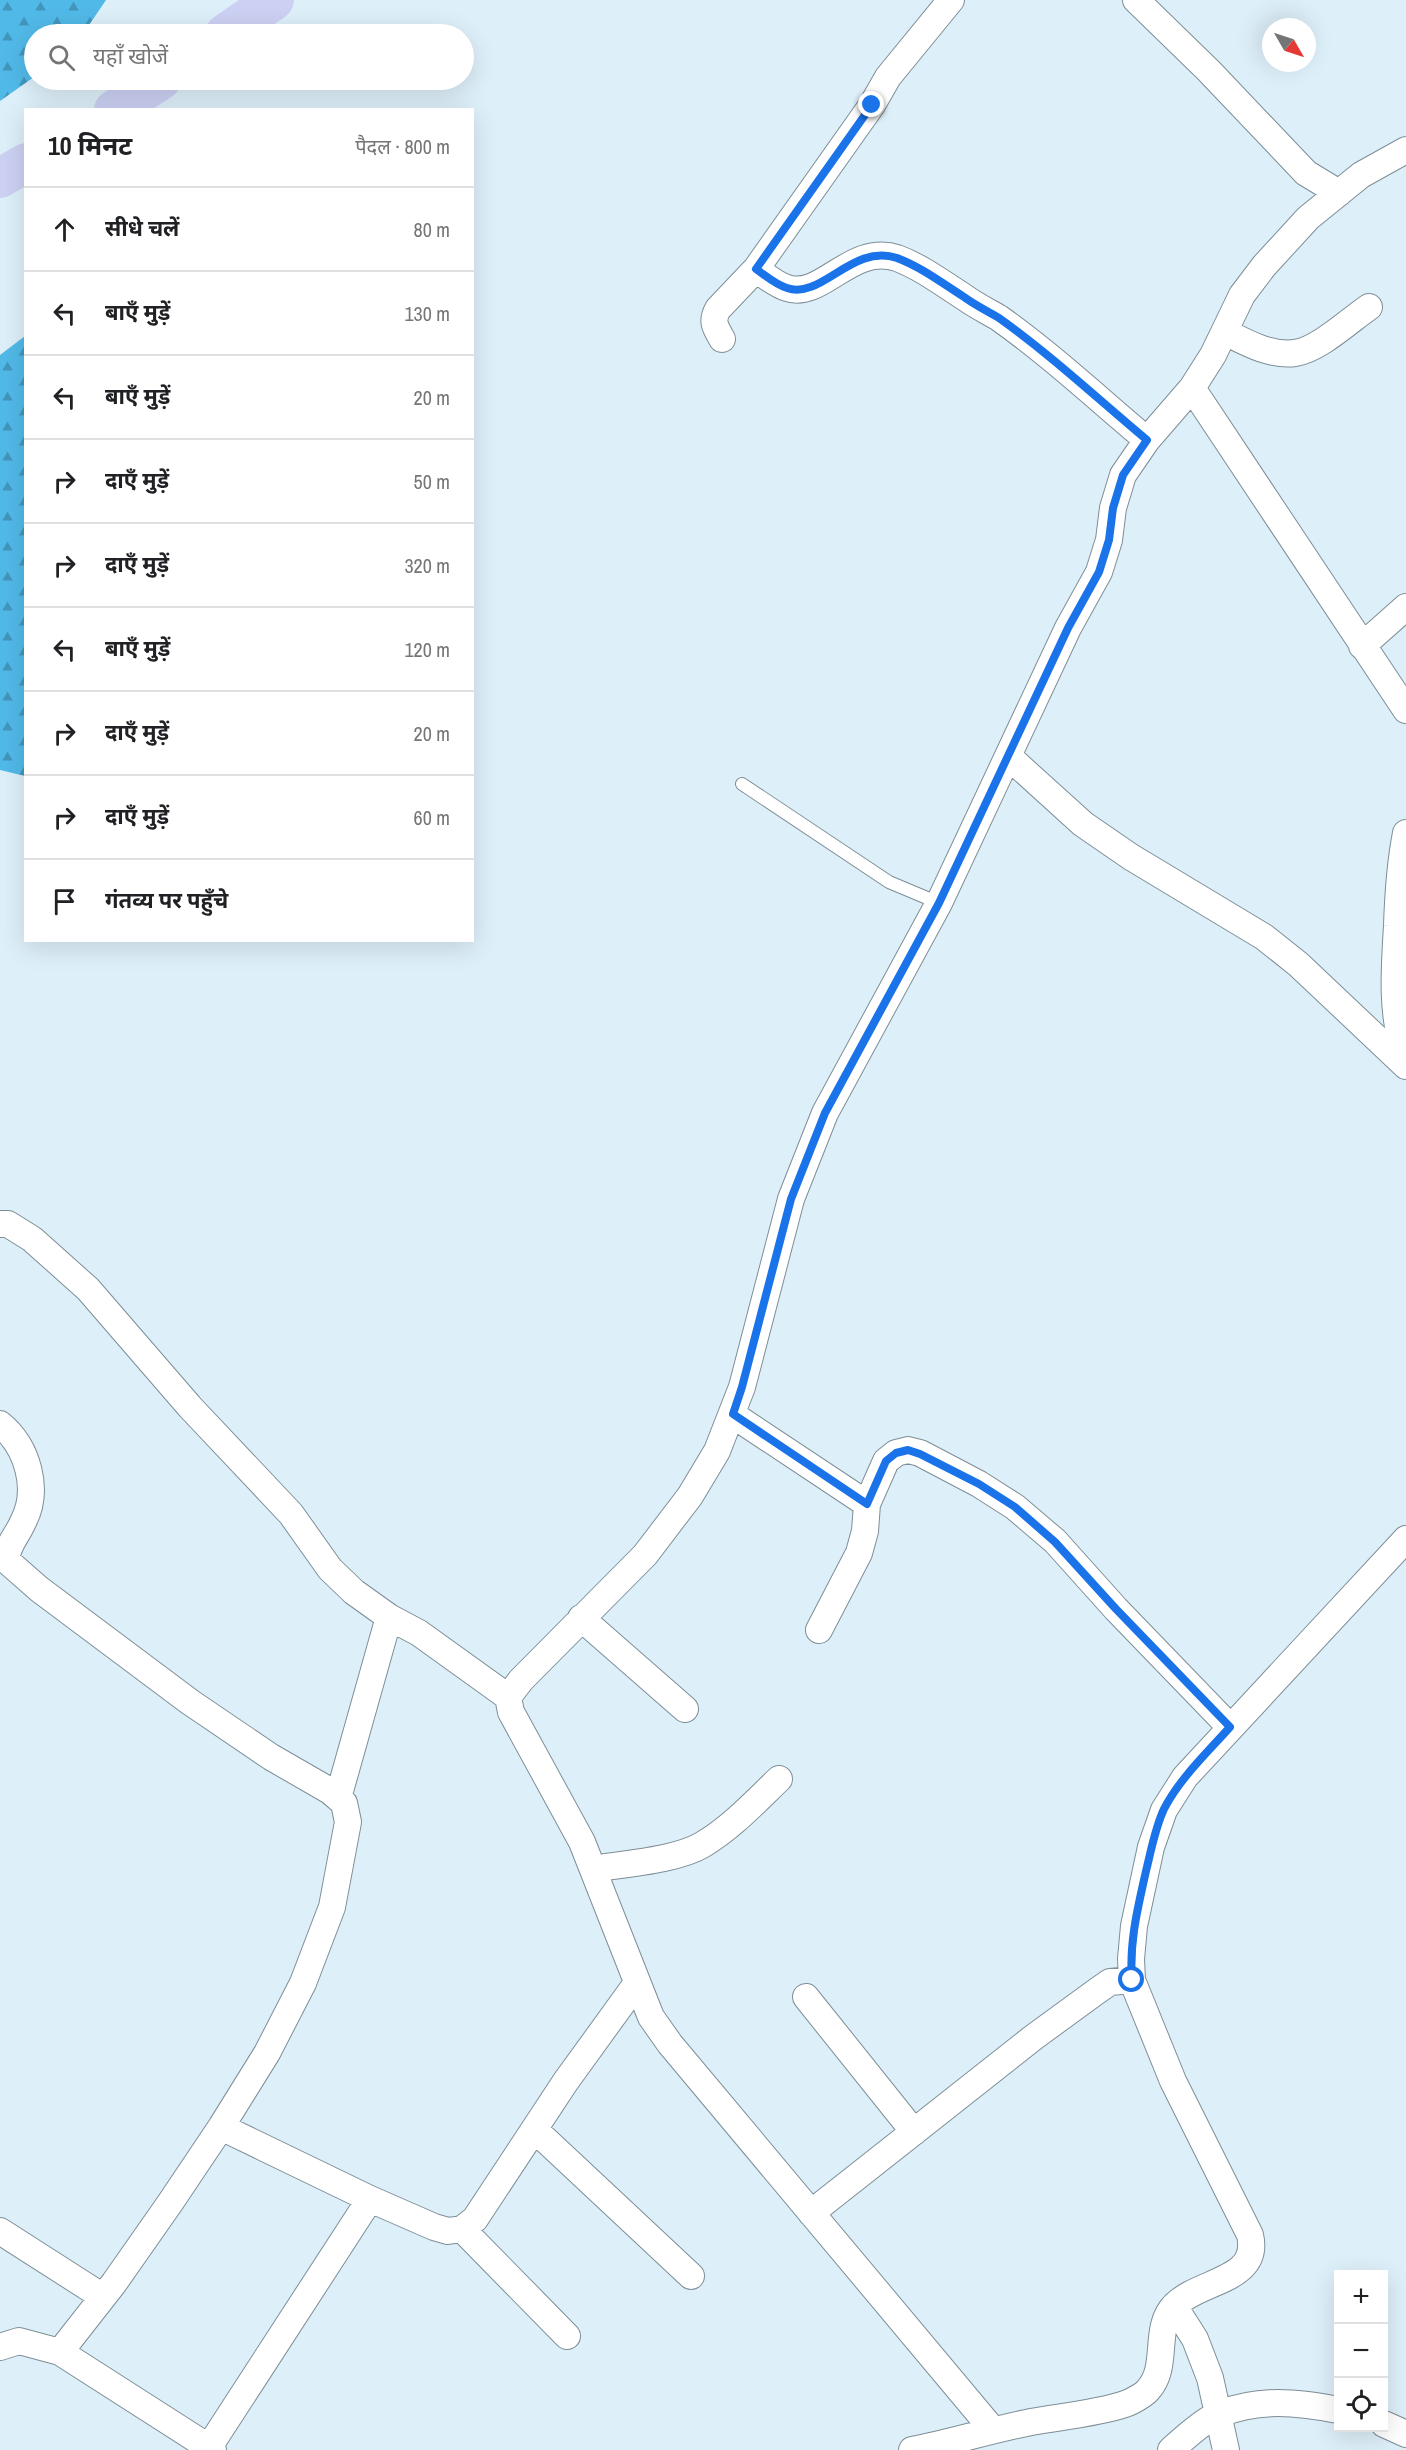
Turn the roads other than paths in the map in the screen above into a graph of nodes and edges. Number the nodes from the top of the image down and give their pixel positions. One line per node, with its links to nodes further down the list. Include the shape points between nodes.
1 (951, 0): 5 (street, via 888,77)
2 (1136, 0): 4 (street, via 1306,173)
3 (1406, 150): 4 (street, via 1360,175)
4 (1339, 193): 7 (street, via 1308,218 1264,266 1242,295)
5 (756, 269): 8 (street, via 714,317 714,326); 10 (street, via 778,285 802,289 821,282 849,263 872,256 894,257 920,268 998,318)
6 (1369, 307): 7 (street, via 1320,342 1297,353 1257,348)
7 (1225, 332): 9 (street)
8 (722, 339)
9 (1192, 388): 10 (street); 12 (street)
10 (1147, 440): 14 (street, via 1123,475 1099,572 1068,628)
11 (1406, 608): 12 (street)
12 (1362, 646): 13 (street)
13 (1406, 710)
14 (1009, 757): 17 (street); 19 (street, via 1083,824 1264,937)
15 (742, 784): 17 (lane, via 889,882)
16 (1406, 833): 18 (street, via 1400,862 1394,1007)
17 (939, 903): 21 (street, via 825,1113 791,1199)
18 (1406, 1059)
19 (1406, 1066)
20 (0, 1224): 26 (street, via 8,1224 32,1239 88,1289 190,1407 291,1514 330,1569)
21 (733, 1414): 23 (street); 27 (street, via 717,1451 690,1496 645,1555)
22 (0, 1424): 25 (street, via 21,1451 31,1476 31,1501)
23 (867, 1504): 28 (street, via 859,1553); 31 (street, via 886,1461 908,1450 979,1484 1015,1507 1055,1542)
24 (1406, 1539): 31 (street)
25 (3, 1565): 33 (street, via 190,1702)
26 (389, 1617): 29 (street, via 419,1633); 33 (street)
27 (581, 1618): 29 (street); 30 (street)
28 (819, 1630)
29 (508, 1697): 34 (street, via 511,1712)
30 (685, 1709)
31 (1230, 1727): 35 (street, via 1185,1777 1164,1810 1151,1847 1134,1926)
32 (779, 1779): 34 (street, via 730,1825 700,1846)
33 (338, 1798): 38 (street, via 344,1803 348,1822 332,1907 303,1983)
34 (593, 1869): 36 (street)
35 (1132, 1980): 40 (street, via 1110,1982 1097,1990); 47 (street, via 1173,2081 1253,2245 1249,2261 1241,2269)
36 (637, 1983): 39 (street); 42 (street, via 651,2017 670,2044)
37 (806, 1997): 40 (street)
38 (221, 2127): 41 (street); 46 (street)
39 (535, 2130): 43 (street, via 475,2219); 45 (street)
40 (914, 2132): 42 (street)
41 (370, 2199): 43 (street, via 434,2227); 56 (street)
42 (811, 2213): 54 (street)
43 (462, 2229): 48 (street)
44 (0, 2231): 46 (street)
45 (692, 2276)
46 (103, 2297): 50 (street)
47 (1174, 2306): 52 (street, via 1195,2339 1210,2378); 54 (street, via 1163,2325 1161,2364 1148,2390 1126,2404)
48 (567, 2336)
49 (0, 2348): 50 (street, via 19,2341)
50 (60, 2352): 56 (street)
51 (1334, 2409): 52 (street, via 1270,2401)
52 (1217, 2414): 58 (street); 59 (street)
53 (1388, 2426): 55 (street)
54 (993, 2430): 57 (street)
55 (1406, 2434)
56 (211, 2449)
57 (912, 2450)
58 (1171, 2450)
59 (1226, 2450)

